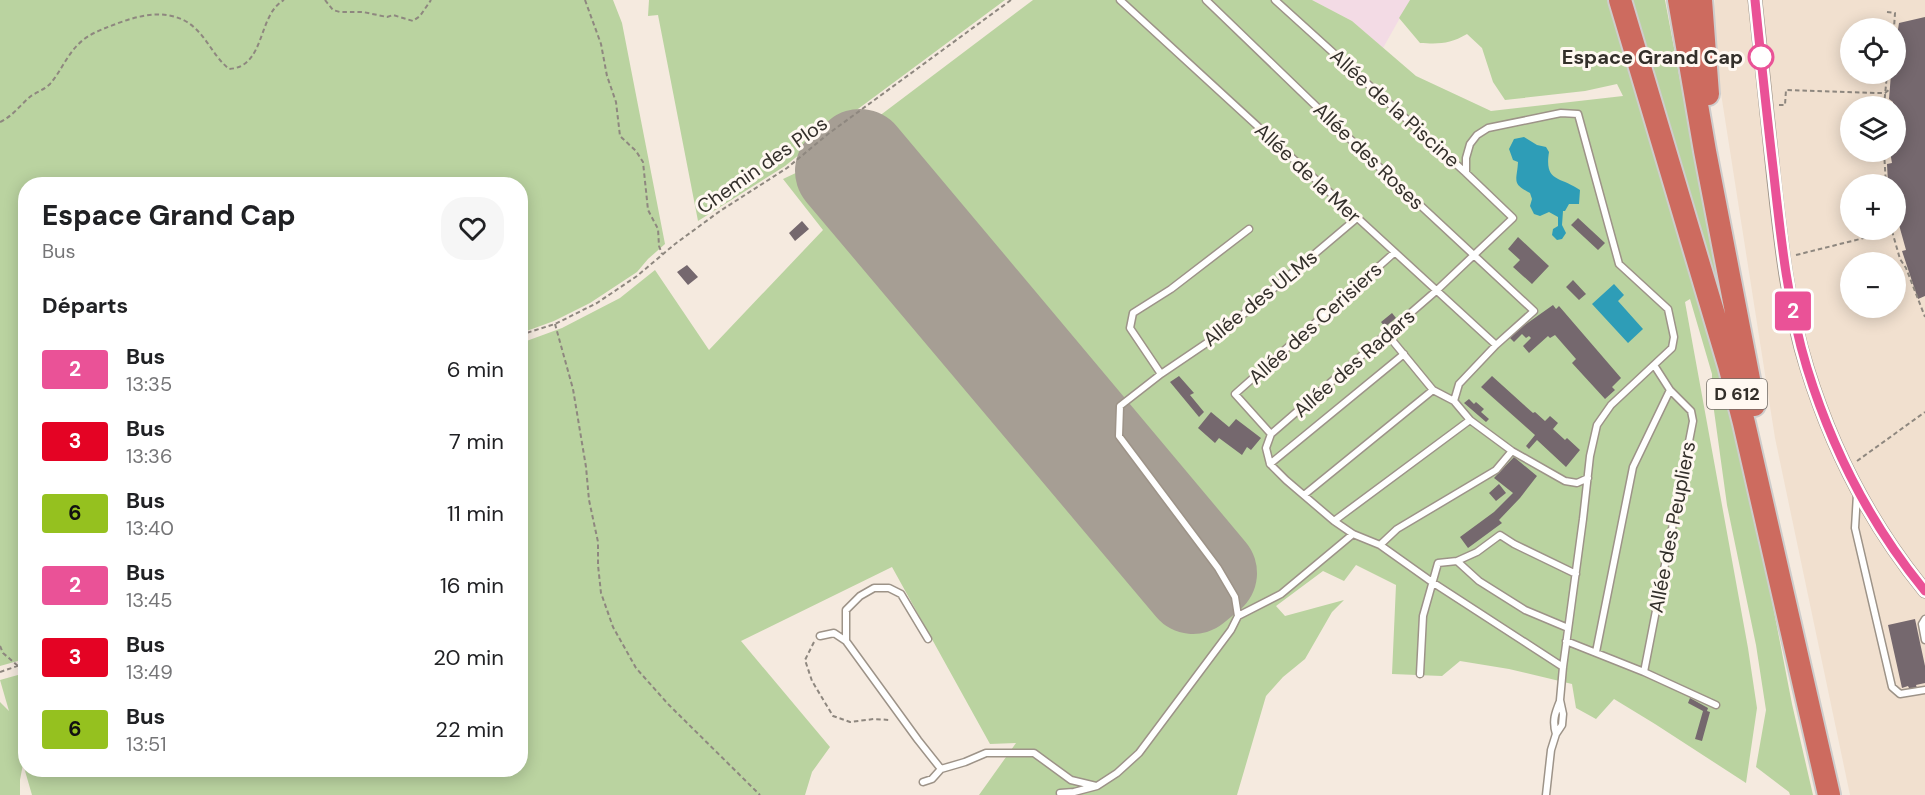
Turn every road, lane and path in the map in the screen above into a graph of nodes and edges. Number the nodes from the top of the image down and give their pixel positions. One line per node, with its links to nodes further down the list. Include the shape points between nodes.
1 (284, 0): 20 (path, via 270,13 257,47 239,68 229,69 223,64 200,33 185,21 165,15 124,20 88,36 49,85)
2 (325, 0): 3 (path, via 340,12 393,15 412,21)
3 (431, 0)
4 (585, 0): 27 (path, via 616,102 620,136 643,162 648,210 658,230)
5 (1011, 0): 27 (path, Chemin des Plos, via 787,168)
6 (1120, 0): 22 (lane, Allée de la Mer)
7 (1206, 0): 28 (lane, Allée des Roses)
8 (1275, 0): 21 (lane, Allée de la Piscine)
9 (1620, 0): 84 (highway, D 612, via 1738,400)
10 (1679, 0): 38 (highway, D 612)
11 (1701, 0): 38 (highway, D 612, via 1710,108)
12 (1755, 0): 19 (street)
13 (1887, 12): 14 (path, via 1895,13)
14 (1895, 18)
15 (1886, 84): 17 (path)
16 (1890, 89): 17 (path)
17 (1885, 93): 18 (path); 19 (path, via 1786,90 1785,105)
18 (1885, 96)
19 (1766, 107): 29 (street)
20 (0, 122)
21 (1466, 173): 23 (lane, Allée de la Piscine); 39 (lane, via 1470,144 1488,128 1561,113 1578,114 1619,264 1668,309 1674,337 1672,348)
22 (1356, 218): 26 (lane, Allée de la Mer); 40 (lane, Allée des ULMs, via 1220,334)
23 (1512, 218): 28 (lane, Allée des Radars)
24 (1249, 229): 40 (lane, via 1172,289 1133,313 1131,328)
25 (1853, 240): 29 (path)
26 (1394, 253): 31 (lane, Allée de la Mer); 46 (lane, Allée des Cerisiers, via 1235,394)
27 (662, 254): 33 (path, Chemin des Plos, via 597,303)
28 (1474, 255): 31 (lane, Allée des Radars); 36 (lane, Allée des Roses, via 1534,311)
29 (1784, 258): 49 (street, via 1806,366)
30 (1906, 268): 32 (path)
31 (1436, 291): 35 (lane, Allée des Radars); 36 (lane, Allée de la Mer)
32 (1925, 317)
33 (555, 324): 34 (path, Chemin des Plos); 82 (path, via 573,389 598,542 601,593 613,627 636,668)
34 (528, 332)
35 (1387, 334): 37 (lane); 46 (lane, Allée des Radars)
36 (1496, 345): 43 (lane, via 1460,384)
37 (1404, 354): 41 (lane); 48 (lane)
38 (1744, 354): 84 (highway, D 612)
39 (1654, 365): 42 (lane, Allée des Peupliers); 50 (lane, via 1611,405 1597,425)
40 (1161, 374): 60 (lane, Allée des ULMs, via 1120,406 1119,435 1218,568 1235,597)
41 (1434, 390): 43 (lane); 52 (lane)
42 (1670, 390): 69 (lane, via 1633,466); 73 (lane, Allée des Peupliers, via 1691,411 1693,421)
43 (1454, 401): 45 (lane)
44 (1925, 412): 49 (path)
45 (1470, 420): 47 (lane); 53 (lane)
46 (1271, 434): 48 (lane, via 1266,447)
47 (1512, 451): 50 (lane, via 1565,481 1577,483); 55 (lane, via 1496,470 1397,529)
48 (1270, 464): 52 (lane)
49 (1847, 469): 51 (street)
50 (1588, 478): 57 (lane)
51 (1858, 490): 59 (street, via 1892,549); 75 (lane, via 1855,528 1892,687 1900,694)
52 (1304, 495): 53 (lane)
53 (1334, 521): 54 (lane)
54 (1353, 534): 55 (lane); 60 (lane, via 1281,594)
55 (1380, 546): 58 (lane)
56 (1457, 561): 57 (lane, via 1500,535); 58 (lane, via 1438,563); 62 (lane, via 1479,581 1525,610)
57 (1576, 574): 62 (lane)
58 (1432, 582): 71 (lane); 74 (lane, via 1423,616)
59 (1925, 591)
60 (1238, 616): 80 (lane, via 1232,630 1139,753)
61 (1925, 619): 65 (lane)
62 (1568, 628): 67 (lane)
63 (820, 636): 66 (lane, via 834,633); 77 (path, via 805,660 812,681 833,716 850,722 874,719)
64 (928, 639): 66 (lane, via 901,594 889,588 874,588 846,610)
65 (1925, 640)
66 (846, 641): 77 (lane)
67 (1566, 641): 69 (lane); 71 (lane)
68 (0, 646): 70 (path)
69 (1596, 652): 73 (lane)
70 (18, 666): 72 (path)
71 (1563, 668): 83 (lane)
72 (0, 672)
73 (1644, 672): 76 (lane)
74 (1420, 674)
75 (1925, 690)
76 (1716, 705)
77 (905, 723): 78 (lane)
78 (941, 769): 79 (lane); 80 (lane, via 986,753 1034,753 1071,780)
79 (923, 782)
80 (1097, 786): 81 (lane)
81 (1060, 792)
82 (760, 795)
83 (1546, 795)
84 (1829, 795)

